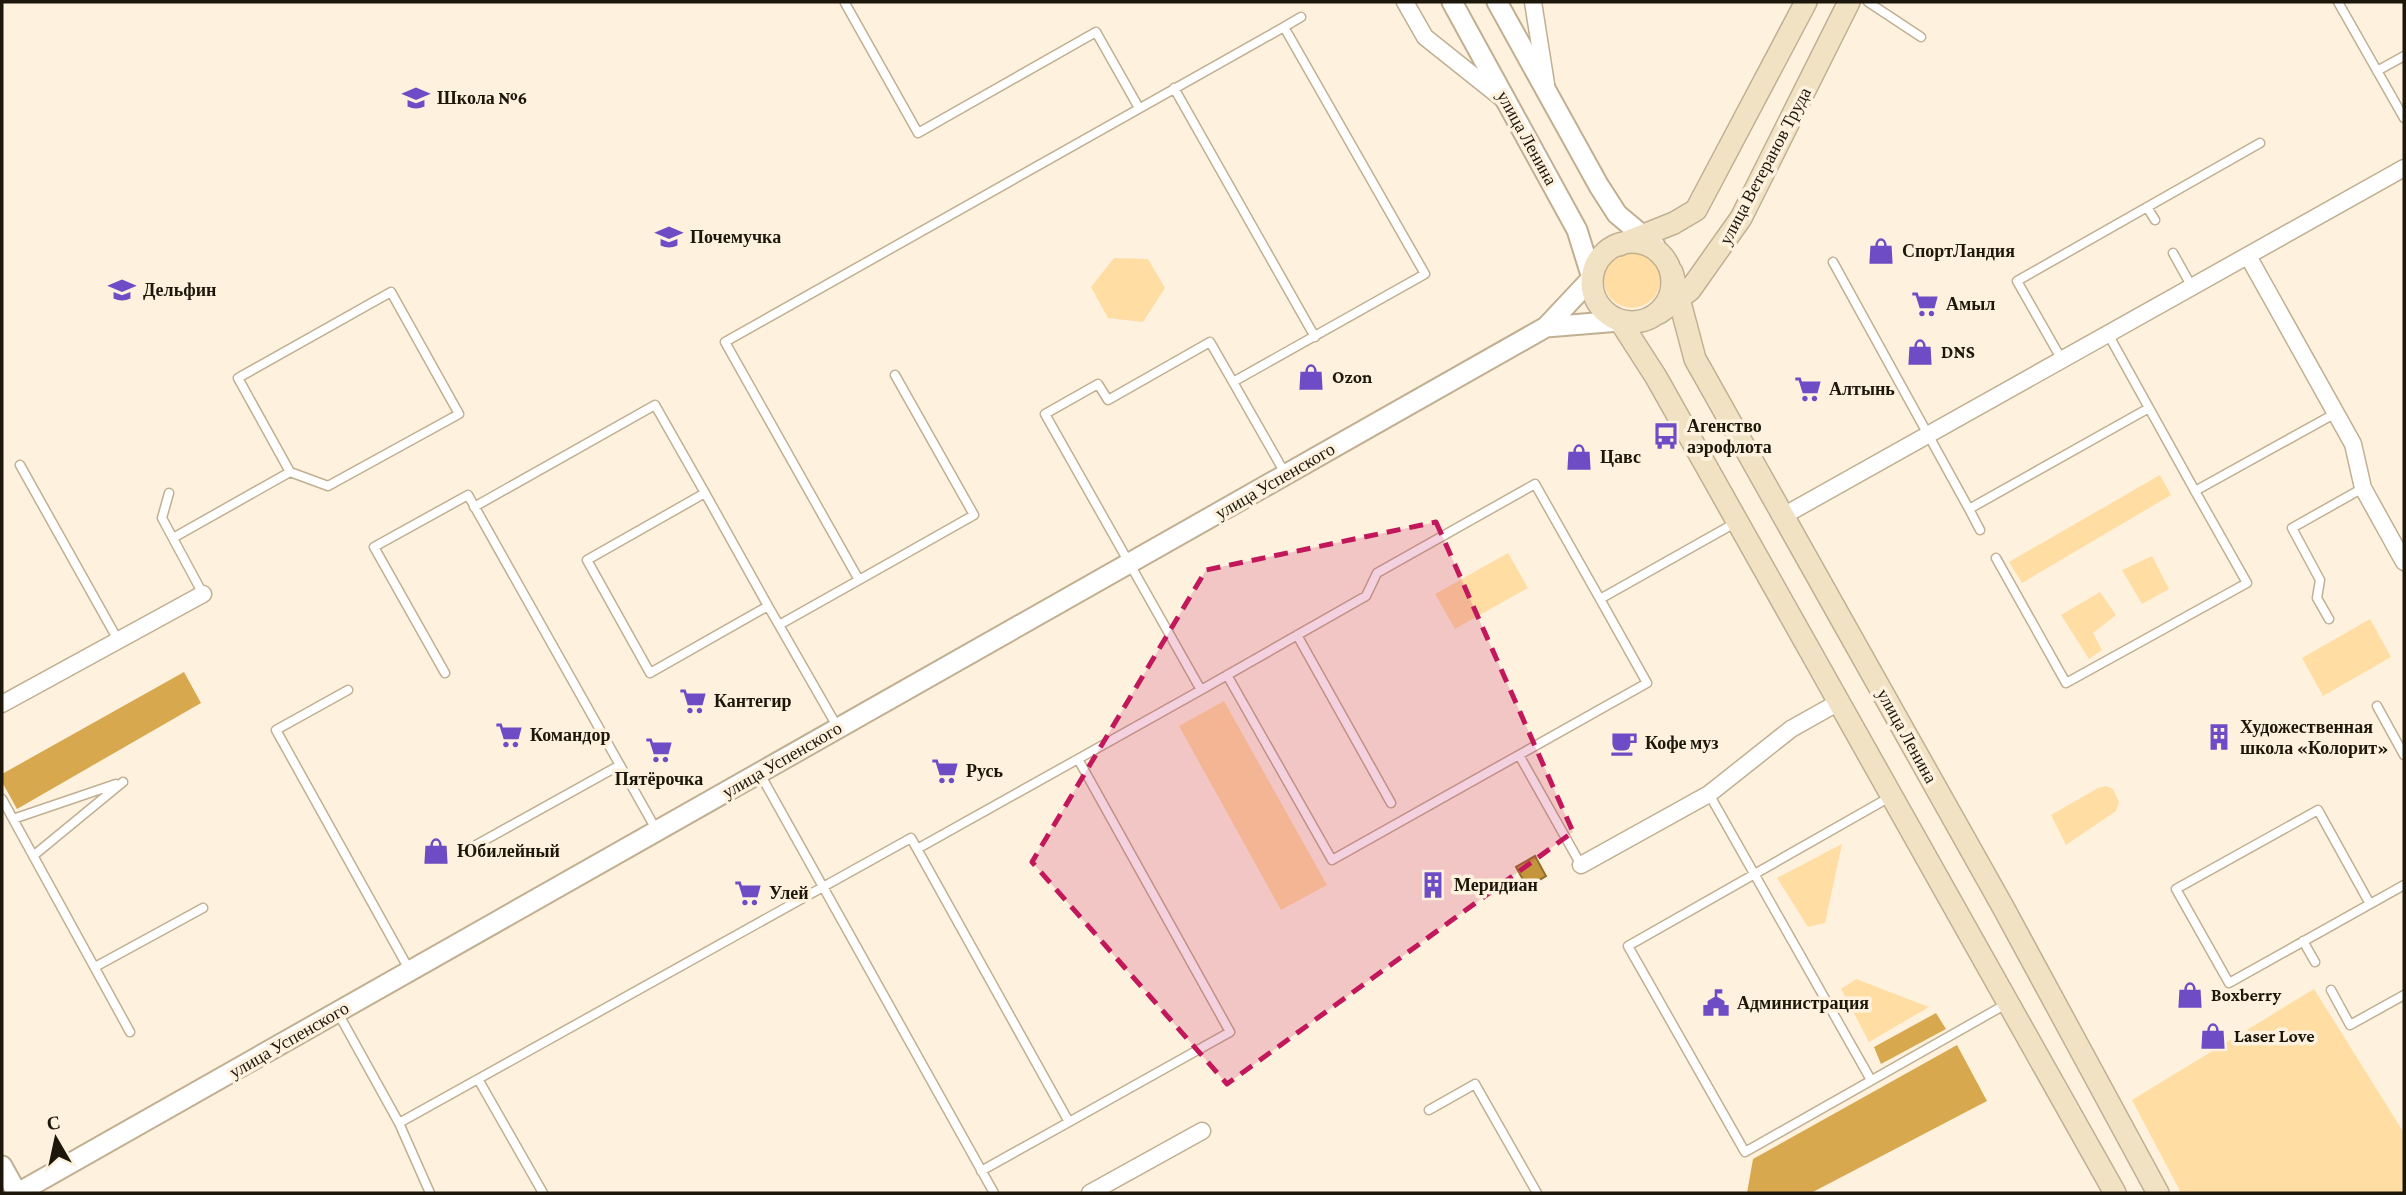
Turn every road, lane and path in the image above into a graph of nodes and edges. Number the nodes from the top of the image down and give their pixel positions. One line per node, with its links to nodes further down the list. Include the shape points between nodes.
1 (1405, 2): 17 (street, via 1425,37)
2 (1452, 2): 17 (street, улица Ленина)
3 (1497, 2): 16 (street)
4 (1533, 2): 16 (street)
5 (1806, 2): 24 (main road, via 1696,210)
6 (1849, 2): 31 (main road, улица Ветеранов Труда, via 1741,218 1707,271)
7 (1868, 2): 12 (lane)
8 (2338, 2): 14 (lane)
9 (845, 3): 18 (lane, via 918,132 1096,32)
10 (1301, 17): 11 (lane)
11 (1284, 27): 15 (lane); 36 (lane, via 1424,274)
12 (1921, 37)
13 (2404, 55): 14 (lane)
14 (2377, 71): 19 (lane)
15 (1174, 88): 18 (lane); 36 (lane)
16 (1547, 90): 24 (street, via 1617,214)
17 (1508, 103): 29 (street, улица Ленина, via 1577,230)
18 (1139, 108): 59 (lane, via 725,342)
19 (2404, 118)
20 (2260, 143): 22 (lane)
21 (2404, 169): 26 (street)
22 (2147, 207): 23 (lane); 37 (lane, via 2017,281)
23 (2155, 220)
24 (1648, 242): 28 (main road, via 1669,262); 29 (main road, via 1619,245 1601,258)
25 (2174, 253): 30 (lane)
26 (2248, 256): 30 (street); 41 (street)
27 (1833, 262): 42 (lane)
28 (1672, 272): 31 (main road, улица Ленина); 32 (main road, via 1668,300)
29 (1592, 278): 33 (main road, via 1601,309); 34 (street)
30 (2193, 287): 35 (street)
31 (1678, 300): 32 (main road, улица Ветеранов Труда); 52 (main road, улица Ленина, via 1695,359)
32 (1659, 313): 33 (main road, via 1647,320)
33 (1620, 321): 34 (street); 53 (main road)
34 (1546, 327): 45 (street, улица Успенского)
35 (2108, 334): 37 (street); 40 (lane)
36 (1315, 337): 39 (lane)
37 (2062, 360): 42 (street)
38 (895, 375): 59 (lane, via 974,515)
39 (1233, 383): 45 (lane); 58 (lane, via 1210,342 1108,400 1098,384 1045,414)
40 (2149, 408): 47 (lane); 51 (lane)
41 (2336, 413): 46 (street, via 2353,444); 47 (lane)
42 (1927, 435): 51 (lane); 52 (street)
43 (20, 465): 66 (lane)
44 (290, 472): 44 (lane, via 328,486 459,414 391,292 238,378); 55 (lane)
45 (1286, 475): 58 (street, улица Успенского)
46 (2363, 488): 57 (street); 63 (lane, via 2292,528 2320,580 2317,598)
47 (2196, 491): 56 (lane, via 2247,583 2066,683)
48 (169, 493): 55 (lane, via 162,518)
49 (705, 494): 50 (lane, via 655,405); 62 (lane); 62 (lane, via 587,560 650,673)
50 (474, 507): 67 (lane, via 468,495 374,547); 78 (lane)
51 (1969, 509): 54 (lane)
52 (1783, 516): 119 (main road, улица Ленина)
53 (1738, 522): 61 (lane); 71 (main road)
54 (1980, 530)
55 (173, 538): 60 (lane)
56 (1996, 558)
57 (2404, 562)
58 (1129, 563): 70 (lane); 74 (street, улица Успенского)
59 (859, 580): 64 (lane)
60 (203, 594): 66 (street)
61 (1600, 599): 65 (lane, via 1535,484 1377,573 1366,596); 75 (lane, via 1647,683)
62 (768, 606): 64 (lane)
63 (2329, 619)
64 (779, 625): 74 (lane)
65 (1297, 635): 68 (lane); 83 (lane)
66 (118, 640): 72 (street)
67 (445, 673)
68 (1227, 675): 70 (lane); 75 (lane, via 1332,860)
69 (348, 690): 98 (lane, via 276,730)
70 (1201, 690): 77 (lane)
71 (1839, 702): 80 (street, via 1791,729); 81 (main road)
72 (2, 704)
73 (2376, 706): 76 (lane)
74 (838, 729): 79 (street, улица Успенского)
75 (1519, 755): 89 (lane)
76 (2404, 755)
77 (1078, 759): 87 (lane); 107 (lane, via 1230,1032)
78 (620, 765): 85 (lane); 86 (lane)
79 (760, 773): 85 (street, улица Успенского); 92 (lane)
80 (1709, 794): 89 (street); 90 (lane)
81 (1892, 796): 90 (lane); 101 (main road)
82 (2, 799): 84 (lane)
83 (1391, 803)
84 (13, 820): 88 (lane); 88 (lane, via 123,782)
85 (657, 831): 98 (street, улица Успенского)
86 (476, 845)
87 (917, 849): 92 (lane, via 911,838); 107 (lane)
88 (33, 856): 97 (lane)
89 (1581, 865)
90 (1754, 875): 105 (lane); 105 (lane, via 1628,946 1731,1128 1745,1152)
91 (2404, 885): 93 (lane)
92 (823, 887): 104 (lane); 111 (lane)
93 (2370, 904): 95 (lane); 95 (lane, via 2318,810 2176,888 2229,983)
94 (203, 908): 97 (lane)
95 (2303, 941): 96 (lane)
96 (2315, 962)
97 (94, 967): 103 (lane)
98 (410, 971): 102 (street, улица Успенского)
99 (2330, 990): 100 (lane, via 2350,1025)
100 (2404, 995)
101 (2008, 1003): 105 (lane); 118 (main road)
102 (338, 1013): 108 (lane); 112 (street, улица Успенского)
103 (130, 1032)
104 (478, 1079): 108 (lane); 114 (lane)
105 (1871, 1080)
106 (1429, 1110): 117 (lane, via 1475,1084)
107 (1069, 1122): 111 (lane)
108 (399, 1123): 113 (lane)
109 (1202, 1130): 116 (street)
110 (2, 1166): 112 (street)
111 (981, 1171): 115 (lane)
112 (18, 1193)
113 (430, 1193)
114 (543, 1193)
115 (994, 1193)
116 (1090, 1193)
117 (1537, 1193)
118 (2115, 1193)
119 (2158, 1193)

